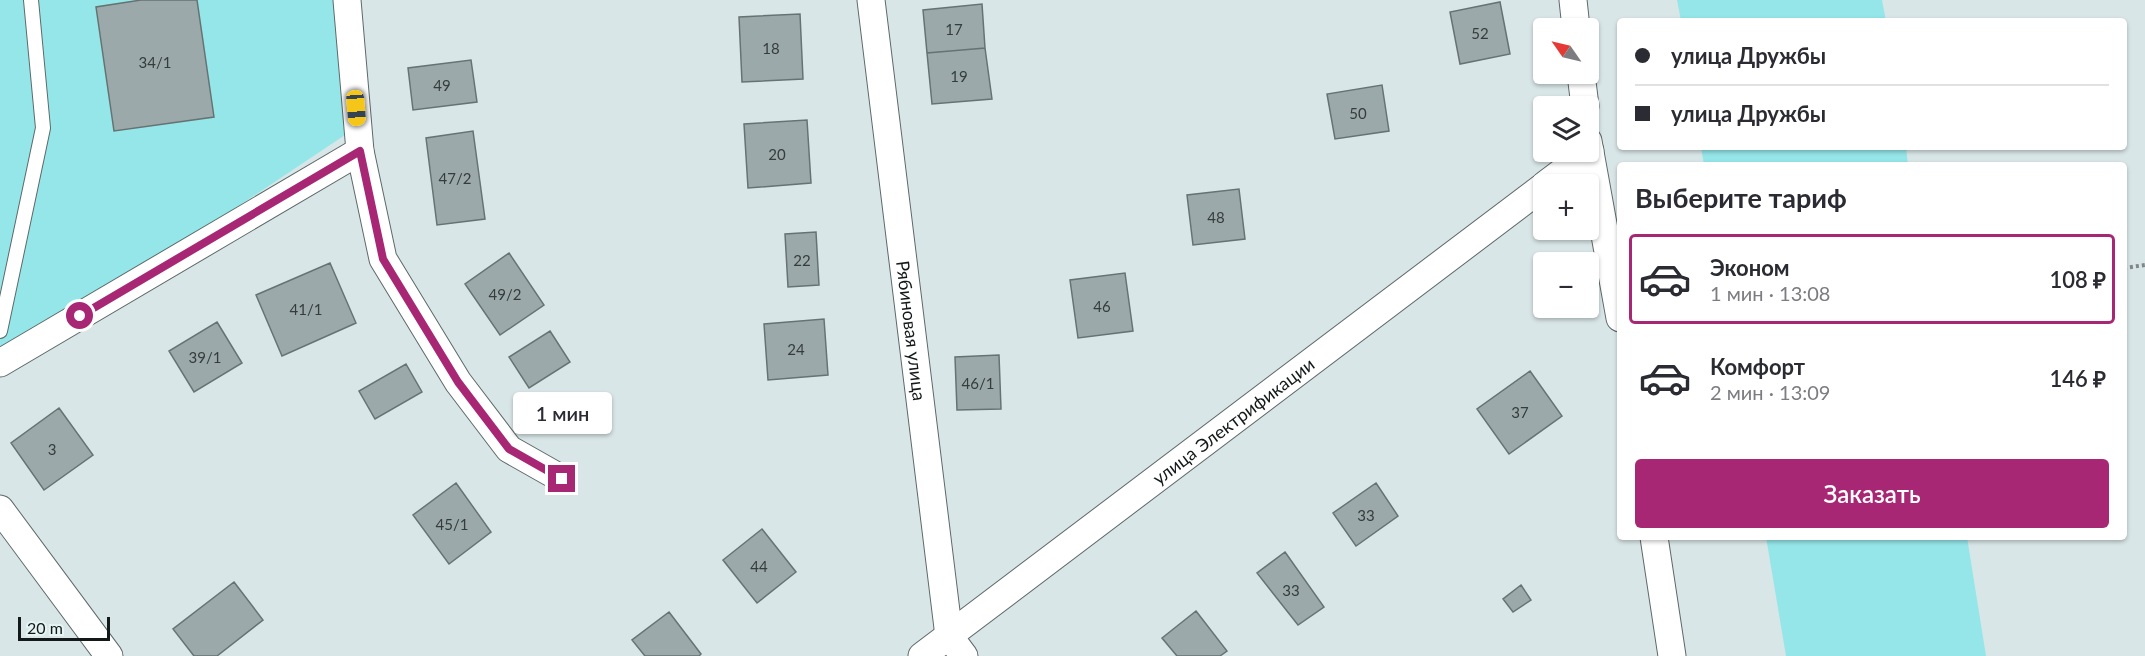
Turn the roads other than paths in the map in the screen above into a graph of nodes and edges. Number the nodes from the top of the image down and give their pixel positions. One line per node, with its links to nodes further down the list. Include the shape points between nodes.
1 (31, 0): 12 (lane, via 43,128)
2 (347, 0): 6 (street)
3 (871, 0): 17 (street, Рябиновая улица)
4 (1573, 0): 5 (street)
5 (1575, 18)
6 (360, 151): 13 (street); 14 (street, via 383,259 458,382 509,449)
7 (1571, 162): 9 (street, улица Электрификации)
8 (1592, 162): 11 (street)
9 (1557, 174)
10 (1533, 194): 17 (street, улица Электрификации)
11 (1617, 301)
12 (0, 331)
13 (0, 363)
14 (562, 479)
15 (0, 509): 18 (street)
16 (1654, 540): 20 (street)
17 (956, 646): 19 (street, улица Электрификации)
18 (109, 656)
19 (922, 656)
20 (1672, 656)

